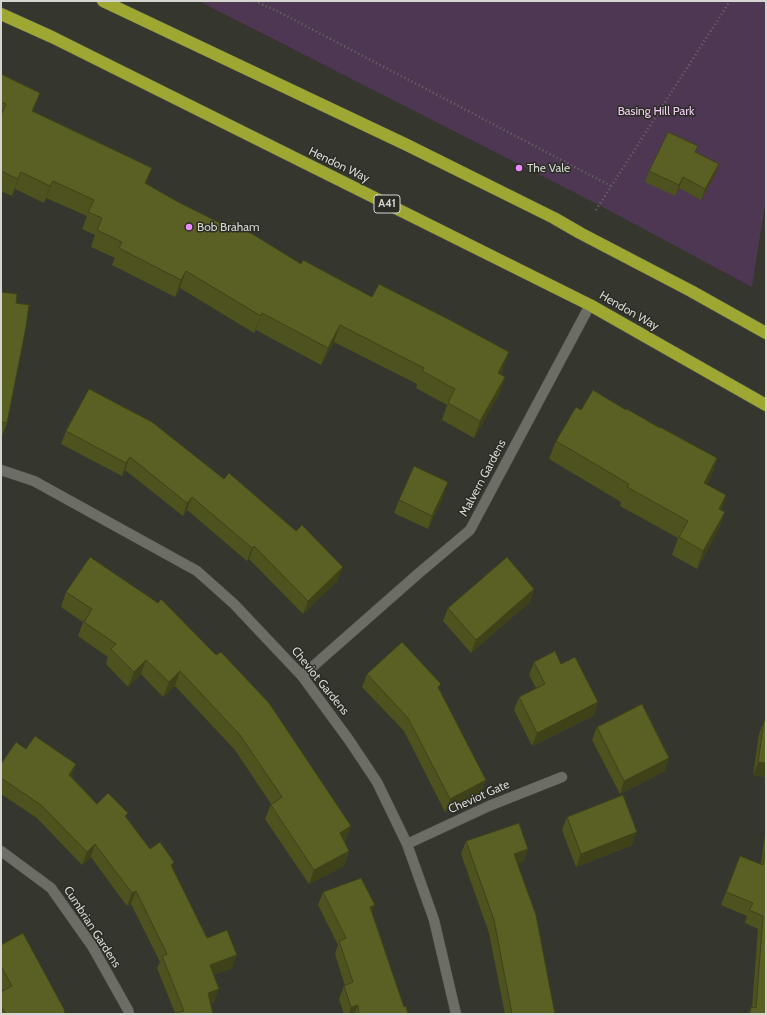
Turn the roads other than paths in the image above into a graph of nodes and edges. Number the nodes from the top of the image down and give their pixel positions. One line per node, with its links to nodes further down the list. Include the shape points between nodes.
1 (103, 1): 4 (highway, via 393,138 554,218)
2 (1, 14): 3 (highway, Hendon Way / A41)
3 (590, 305): 5 (highway, Hendon Way / A41); 7 (street, Malvern Gardens, via 470,530)
4 (766, 333)
5 (766, 405)
6 (1, 470): 7 (street, Cheviot Gardens, via 34,481 197,571 234,604)
7 (302, 676): 9 (street, Cheviot Gardens, via 350,740 377,782)
8 (562, 777): 9 (street, Cheviot Gate, via 489,806)
9 (407, 844): 12 (street, Cheviot Gardens, via 434,920)
10 (1, 851): 11 (street, Cumbrian Gardens, via 51,888 92,946)
11 (129, 1014)
12 (456, 1014)

